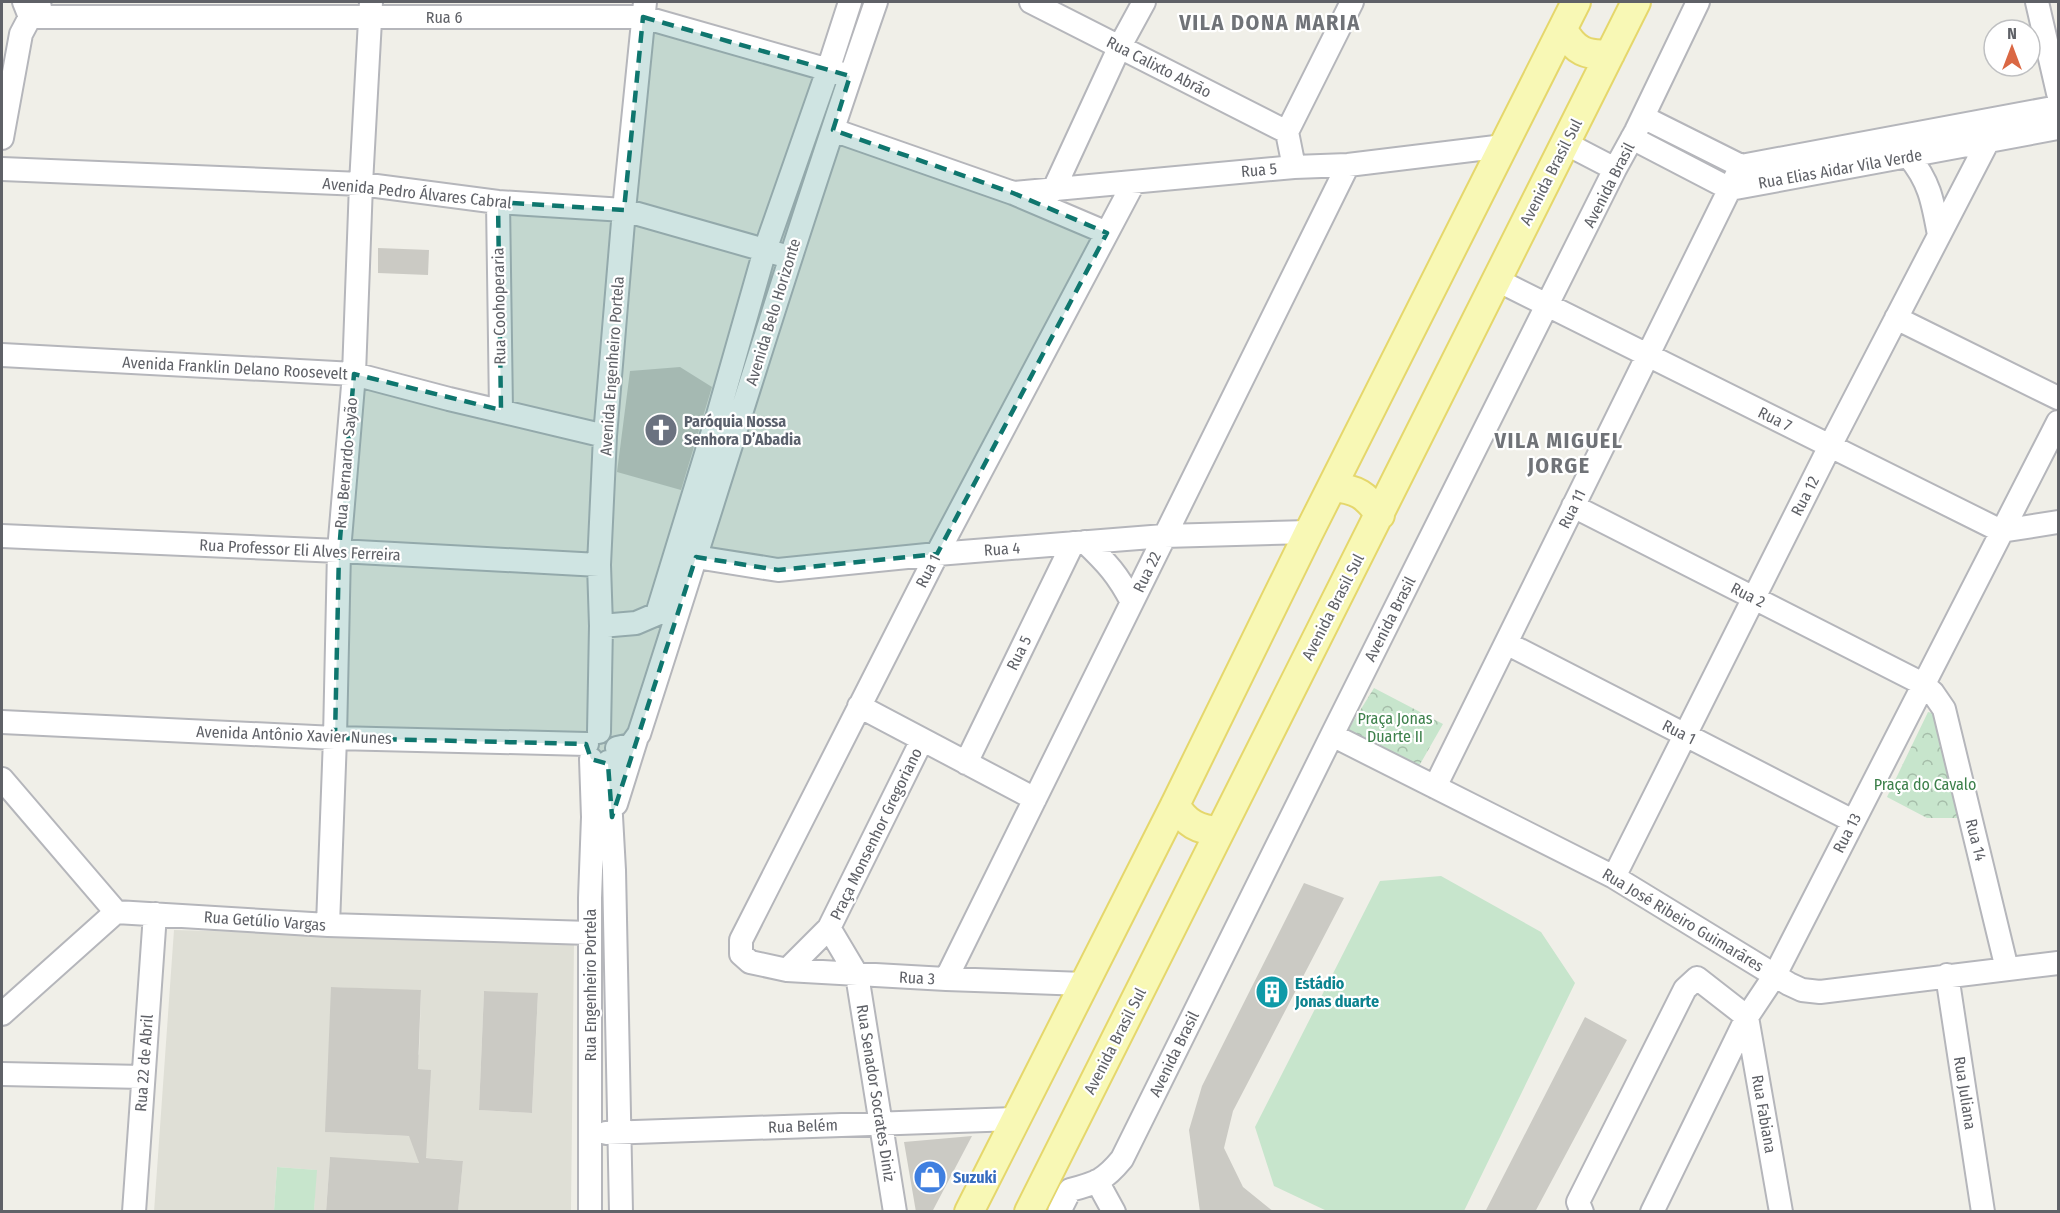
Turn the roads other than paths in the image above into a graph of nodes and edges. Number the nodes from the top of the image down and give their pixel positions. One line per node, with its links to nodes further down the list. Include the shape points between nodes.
1 (850, 2): 17 (street, Avenida Belo Horizonte)
2 (876, 2): 17 (street, Avenida Belo Horizonte)
3 (1031, 2): 14 (street, Rua Calixto Abrão)
4 (1144, 2): 14 (street)
5 (1352, 2): 25 (street)
6 (1576, 2): 13 (main road)
7 (1636, 2): 15 (main road, Avenida Brasil Sul)
8 (1698, 2): 21 (street, Avenida Brasil)
9 (2037, 2): 19 (street)
10 (371, 9): 11 (street, Rua 6); 12 (street, Rua 6); 38 (street, Rua Bernardo Sayão)
11 (644, 9): 17 (street, Rua 6); 43 (street, Avenida Engenheiro Portela)
12 (24, 19): 26 (street)
13 (1563, 30): 15 (main road, via 1581,51); 16 (main road)
14 (1120, 46): 25 (street, Rua Calixto Abrão); 40 (street)
15 (1610, 54): 18 (main road, Avenida Brasil Sul)
16 (1550, 57): 18 (main road, via 1576,64); 30 (main road)
17 (839, 73): 24 (street, Avenida Belo Horizonte); 46 (street, Avenida Belo Horizonte)
18 (1595, 84): 29 (main road, Avenida Brasil Sul)
19 (2058, 93)
20 (2058, 107): 22 (street, Rua Elias Aidar Vila Verde)
21 (1643, 117): 27 (street, Avenida Brasil); 33 (street, Rua Elias Aidar Vila Verde)
22 (2000, 118): 28 (street, Rua 12); 33 (street, Rua Elias Aidar Vila Verde)
23 (2058, 128): 28 (street, Rua Elias Aidar Vila Verde)
24 (833, 130): 41 (street, Rua 5); 47 (street, Avenida Belo Horizonte)
25 (1287, 132): 34 (street)
26 (2, 138)
27 (1632, 138): 36 (street, Avenida Brasil); 39 (street)
28 (1987, 142): 31 (street, Rua Elias Aidar Vila Verde); 45 (street, Rua 12)
29 (1565, 143): 36 (street); 48 (main road, Avenida Brasil Sul)
30 (1504, 146): 32 (street, Rua 5); 59 (main road)
31 (1909, 157): 39 (street, Rua Elias Aidar Vila Verde); 45 (street, via 1922,173)
32 (1348, 165): 34 (street, Rua 5); 68 (street, Rua 22)
33 (1741, 166): 39 (street, Rua 11)
34 (1294, 167): 37 (street, Rua 5)
35 (2, 169): 38 (street, Avenida Pedro Álvares Cabral)
36 (1615, 170): 49 (street, Avenida Brasil)
37 (1134, 182): 40 (street, Rua 5); 44 (street, Rua 1)
38 (361, 184): 42 (street, Avenida Pedro Álvares Cabral); 53 (street, Rua Bernardo Sayão)
39 (1730, 189): 52 (street, Rua 11)
40 (1053, 191): 41 (street, Rua 5)
41 (1013, 193): 44 (street, Rua 5)
42 (498, 202): 43 (street, Avenida Pedro Álvares Cabral); 55 (street, Rua Coohoperaria)
43 (624, 210): 46 (street, Avenida Pedro Álvares Cabral); 57 (street, Avenida Engenheiro Portela)
44 (1107, 233): 71 (street, Rua 1)
45 (1939, 235): 50 (street, Rua 12)
46 (765, 249): 47 (street, Avenida Pedro Álvares Cabral); 76 (street, Avenida Belo Horizonte, via 657,614 636,623)
47 (789, 257): 72 (street, Avenida Belo Horizonte)
48 (1497, 280): 49 (street, Rua 7); 61 (main road, Avenida Brasil Sul)
49 (1548, 306): 52 (street, Rua 7); 81 (street, Avenida Brasil)
50 (1896, 318): 54 (street); 58 (street, Rua 12)
51 (2, 355): 53 (street, Avenida Franklin Delano Roosevelt)
52 (1648, 356): 58 (street, Rua 7); 62 (street, Rua 11)
53 (354, 374): 55 (street, Avenida Franklin Delano Roosevelt); 70 (street, Rua Bernardo Sayão)
54 (2058, 398)
55 (501, 410): 57 (street, Avenida Franklin Delano Roosevelt)
56 (2058, 422): 65 (street, Rua 13)
57 (605, 436): 73 (street, Avenida Engenheiro Portela)
58 (1830, 446): 65 (street, Rua 7); 74 (street, Rua 12)
59 (1346, 460): 60 (main road); 61 (main road, via 1358,478)
60 (1332, 487): 63 (main road, via 1360,493); 66 (main road)
61 (1391, 487): 63 (main road, Avenida Brasil Sul)
62 (1574, 506): 74 (street, Rua 2); 77 (street, Rua 11)
63 (1380, 515): 93 (main road, Avenida Brasil Sul)
64 (2058, 522): 65 (street)
65 (2001, 531): 78 (street, Rua 13)
66 (1309, 532): 68 (street, Rua 4); 90 (main road)
67 (2, 536): 70 (street, Rua Professor Eli Alves Ferreira)
68 (1164, 536): 69 (street, Rua 4); 75 (street, Rua 22)
69 (1079, 542): 71 (street, Rua 4); 75 (street, via 1110,566); 86 (street, Rua 5)
70 (339, 551): 73 (street, Rua Professor Eli Alves Ferreira); 83 (street, Rua Bernardo Sayão)
71 (937, 554): 72 (street, Rua 4, via 778,570); 79 (street, Rua 1)
72 (696, 557): 85 (street, Avenida Belo Horizonte)
73 (599, 565): 76 (street, Avenida Engenheiro Portela)
74 (1754, 598): 78 (street, Rua 2); 82 (street, Rua 12)
75 (1132, 602): 89 (street, Rua 22)
76 (601, 626): 85 (street, Avenida Engenheiro Portela)
77 (1506, 643): 82 (street, Rua 1); 88 (street, Rua 11)
78 (1923, 684): 92 (street, Rua 13); 104 (street, Rua 14, via 1944,709)
79 (859, 706): 84 (street); 102 (street, Rua 1, via 741,940 741,954)
80 (2, 722): 83 (street, Avenida Antônio Xavier Nunes)
81 (1332, 735): 88 (street, Rua José Ribeiro Guimarãres); 119 (street, Avenida Brasil, via 1122,1159 1108,1176)
82 (1684, 735): 92 (street, Rua 1); 96 (street, Rua 12)
83 (335, 738): 85 (street, Avenida Antônio Xavier Nunes); 99 (street, Rua Bernardo Sayão)
84 (922, 740): 86 (street); 100 (street, Praça Monsenhor Gregoriano)
85 (606, 747): 91 (street, Rua Engenheiro Portela); 91 (street, Avenida Belo Horizonte); 101 (street, Rua Engenheiro Portela, via 593,817)
86 (966, 763): 89 (street)
87 (2, 778): 97 (street)
88 (1435, 787): 96 (street, Rua José Ribeiro Guimarãres)
89 (1035, 799): 109 (street, Rua 22)
90 (1175, 805): 93 (main road, via 1193,825); 94 (main road)
91 (612, 817): 117 (street, Rua Engenheiro Portela)
92 (1853, 821): 107 (street, Rua 13)
93 (1219, 831): 95 (main road, Avenida Brasil Sul)
94 (1160, 834): 95 (main road, via 1187,839); 110 (main road)
95 (1205, 859): 120 (main road, Avenida Brasil Sul)
96 (1614, 877): 107 (street, Rua José Ribeiro Guimarãres)
97 (117, 912): 98 (street, Rua Getúlio Vargas); 111 (street)
98 (155, 914): 99 (street, Rua Getúlio Vargas); 114 (street, Rua 22 de Abril)
99 (328, 925): 101 (street, Rua Getúlio Vargas)
100 (829, 928): 105 (street, Praça Monsenhor Gregoriano); 106 (street, Praça Monsenhor Gregoriano)
101 (590, 933): 118 (street, Rua Engenheiro Portela)
102 (750, 962): 105 (street, Rua 3)
103 (2058, 963): 104 (street, Rua José Ribeiro Guimarãres)
104 (2007, 969): 108 (street, Rua José Ribeiro Guimarãres)
105 (787, 970): 106 (street, Rua 3)
106 (857, 975): 109 (street, Rua 3); 116 (street, Rua Senador Socrates Diniz)
107 (1775, 975): 108 (street, Rua José Ribeiro Guimarãres, via 1802,990 1820,992); 112 (street, Rua 13)
108 (1947, 975): 132 (street, Rua Juliana)
109 (946, 980): 110 (street, Rua 3)
110 (1084, 984): 115 (main road)
111 (2, 1014)
112 (1747, 1017): 129 (street, via 1697,978 1685,989 1578,1202); 130 (street, Rua 13); 131 (street, Rua Fabiana)
113 (2, 1074): 114 (street)
114 (143, 1077): 122 (street, Rua 22 de Abril)
115 (1015, 1119): 116 (street, Rua Belém); 121 (main road)
116 (880, 1124): 117 (street, Rua Belém); 125 (street, Rua Senador Socrates Diniz)
117 (619, 1132): 118 (street, Rua Belém); 124 (street, Rua Engenheiro Portela)
118 (590, 1133): 123 (street, Rua Engenheiro Portela)
119 (1097, 1181): 120 (street, Avenida Brasil); 128 (street)
120 (1059, 1182): 126 (main road, Avenida Brasil Sul); 127 (street)
121 (981, 1206)
122 (134, 1212)
123 (590, 1212)
124 (621, 1212)
125 (895, 1212)
126 (1029, 1212)
127 (1059, 1212)
128 (1114, 1212)
129 (1582, 1212)
130 (1652, 1212)
131 (1781, 1212)
132 (1983, 1212)

